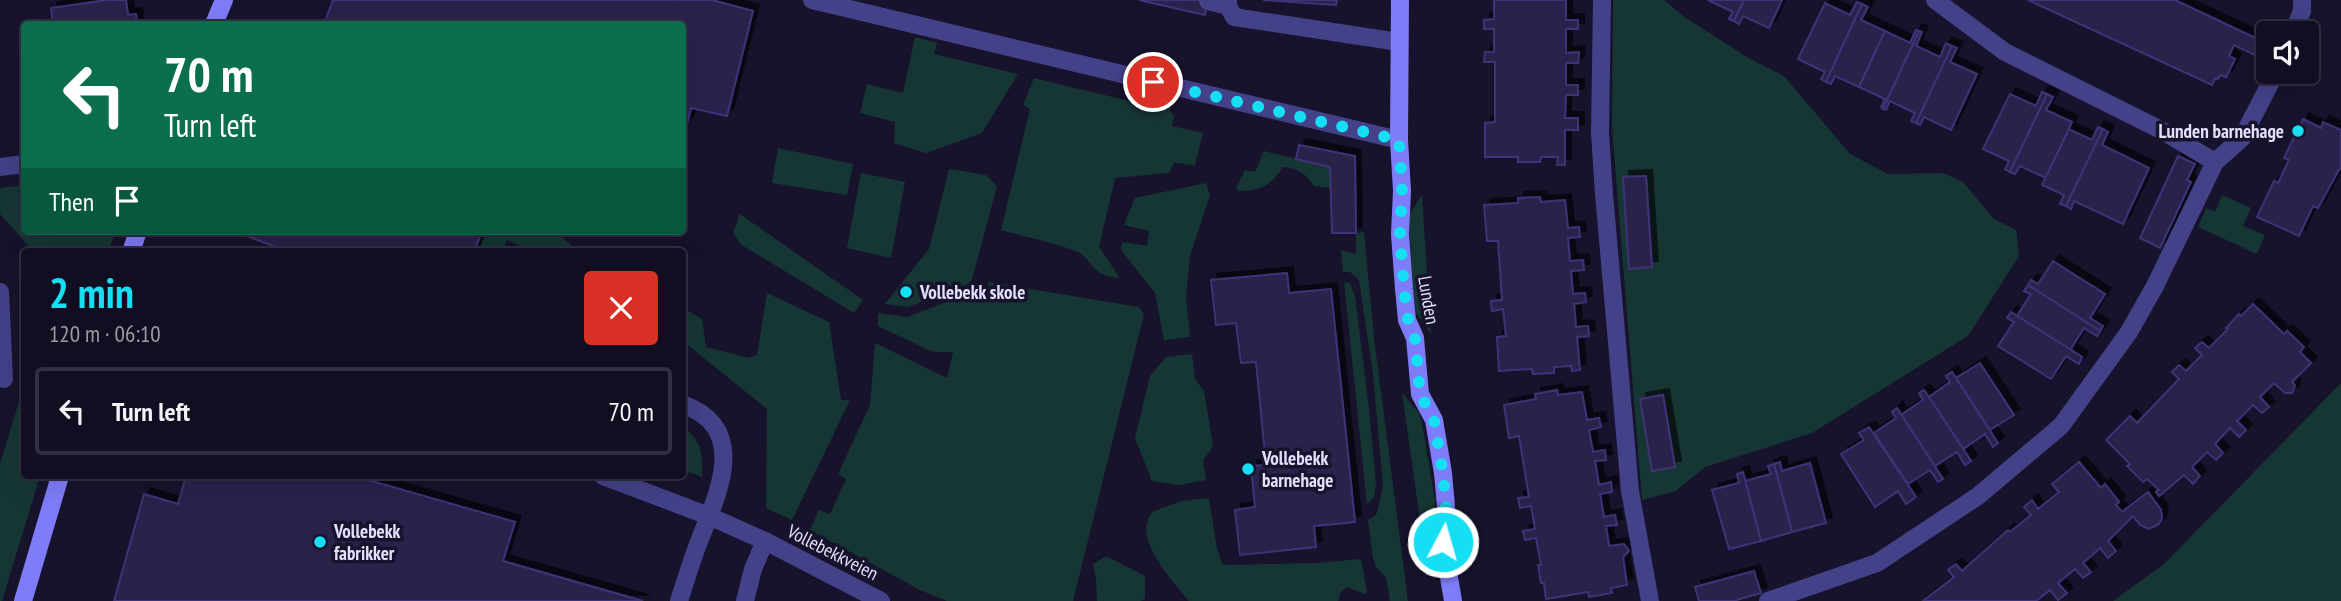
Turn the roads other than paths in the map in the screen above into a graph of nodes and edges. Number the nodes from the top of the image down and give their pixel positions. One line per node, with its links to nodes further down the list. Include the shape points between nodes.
1 (224, 0): 9 (street)
2 (812, 0): 13 (street)
3 (1401, 0): 11 (street, Lunden)
4 (1602, 0): 29 (street, via 1600,133 1605,208 1630,491)
5 (1935, 0): 14 (street, via 2005,52)
6 (2302, 0): 10 (street)
7 (1208, 1): 8 (street)
8 (1228, 3): 11 (street, via 1234,17)
9 (215, 21)
10 (2298, 21)
11 (1399, 42): 13 (street, Lunden)
12 (2270, 84): 14 (street, via 2242,138)
13 (1399, 140): 28 (street, Lunden, via 1404,289 1420,394 1434,420 1443,473 1447,518 1443,542)
14 (2215, 162): 30 (street, via 2129,332 2061,426 1978,496 1877,563)
15 (21, 164): 16 (street)
16 (0, 167)
17 (0, 292): 18 (street)
18 (4, 379)
19 (686, 406): 22 (street, via 713,424 724,452 724,471)
20 (59, 479): 24 (street)
21 (611, 479): 22 (street, Vollebekkveien)
22 (709, 516): 23 (street, Vollebekkveien); 25 (street)
23 (765, 541): 26 (street, Vollebekkveien); 27 (street, Vollebekkveien)
24 (23, 601)
25 (679, 601)
26 (745, 601)
27 (881, 601)
28 (1453, 601)
29 (1650, 601)
30 (1768, 601)

